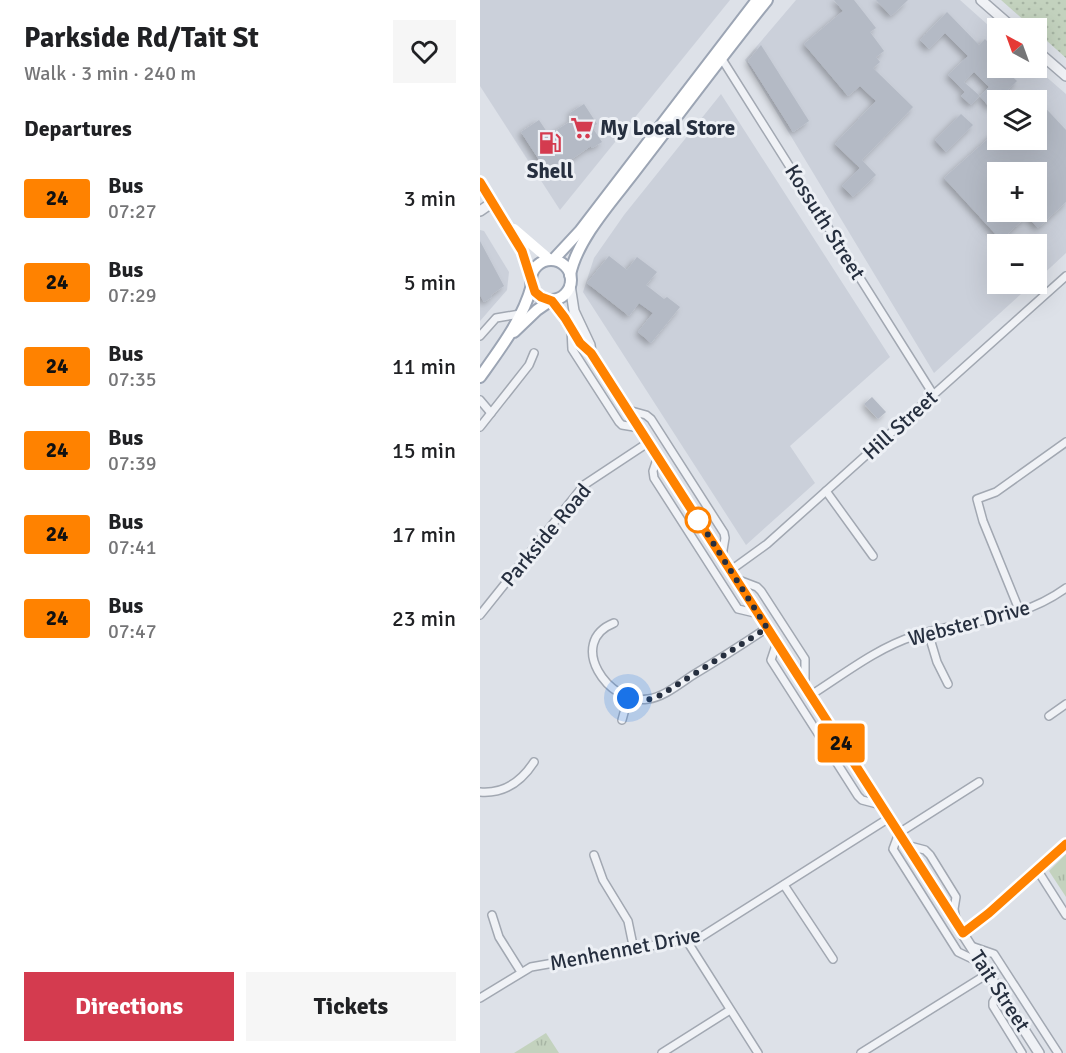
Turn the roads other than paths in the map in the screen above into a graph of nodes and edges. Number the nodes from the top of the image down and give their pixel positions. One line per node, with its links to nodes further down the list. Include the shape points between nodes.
1 (757, 0): 5 (main road)
2 (767, 0): 5 (main road)
3 (981, 0): 4 (street)
4 (1002, 18)
5 (719, 54): 12 (main road, via 580,231); 14 (main road, via 593,229 575,258); 24 (street, Kossuth Street)
6 (1047, 60): 7 (street)
7 (1066, 76)
8 (480, 182): 9 (main road)
9 (493, 202): 10 (street); 11 (main road)
10 (480, 211)
11 (501, 216): 12 (main road); 15 (main road, via 522,251)
12 (552, 260): 14 (main road, via 565,267); 15 (main road, via 536,268)
13 (1066, 276): 24 (street, Hill Street)
14 (570, 280): 16 (main road, via 563,296); 22 (street, Tait Street, via 574,311)
15 (532, 283): 16 (main road, via 539,296); 17 (main road)
16 (551, 301): 18 (street, Tait Street); 20 (main road)
17 (520, 314): 19 (street, via 496,318); 20 (main road)
18 (571, 327): 22 (street, Tait Street); 29 (street, via 572,349 619,422)
19 (480, 336)
20 (506, 341): 23 (main road)
21 (534, 353): 27 (street)
22 (591, 353): 26 (street, Tait Street)
23 (480, 377)
24 (933, 394): 33 (street, Hill Street)
25 (480, 400): 27 (street)
26 (628, 410): 29 (street, Tait Street); 34 (street, via 651,418 724,533)
27 (491, 413): 28 (street)
28 (480, 427)
29 (640, 428): 30 (street, Tait Street)
30 (649, 442): 32 (street, Tait Street); 41 (street, Parkside Road, via 584,485)
31 (1066, 442): 39 (street, via 996,492 977,500)
32 (658, 456): 34 (street, Tait Street); 40 (street, via 652,471 654,477 699,548 738,609)
33 (826, 491): 35 (street); 36 (street, Hill Street, via 767,544)
34 (722, 556): 36 (street, Tait Street)
35 (873, 556)
36 (731, 570): 37 (street, Tait Street)
37 (736, 579): 40 (street, Tait Street); 47 (street, via 761,591 805,659)
38 (1066, 588): 39 (street, Webster Drive)
39 (1020, 612): 44 (street, Webster Drive)
40 (759, 614): 43 (street, Tait Street)
41 (480, 615)
42 (614, 623): 48 (street, via 597,636 593,656 611,687)
43 (767, 628): 45 (street, Tait Street); 48 (street, via 661,695 647,700)
44 (927, 632): 46 (street); 47 (street, Webster Drive, via 881,650)
45 (777, 642): 47 (street, Tait Street); 55 (street, via 771,660 858,796)
46 (948, 684)
47 (808, 691): 55 (street, Tait Street)
48 (628, 698): 51 (street)
49 (1066, 704): 50 (street)
50 (1049, 716)
51 (622, 720)
52 (534, 762): 54 (street, via 508,787)
53 (979, 782): 57 (street)
54 (480, 792)
55 (881, 805): 56 (street, Tait Street)
56 (889, 818): 57 (street, Tait Street); 62 (street, Menhennet Drive)
57 (899, 833): 59 (street, Tait Street); 71 (street, via 893,851 950,941 961,955)
58 (1066, 844): 61 (street)
59 (906, 845): 65 (street, Tait Street); 65 (street, via 930,855 956,897)
60 (594, 855): 69 (street, via 603,880 627,919)
61 (1038, 870): 64 (street); 66 (street)
62 (784, 885): 67 (street, Menhennet Drive, via 704,936); 70 (street)
63 (492, 915): 72 (street, via 499,937)
64 (1066, 915)
65 (956, 923): 66 (street, Tait Street)
66 (963, 933): 68 (street, Tait Street)
67 (687, 941): 69 (street, Menhennet Drive); 76 (street)
68 (971, 946): 71 (street, Tait Street); 82 (street, via 994,954)
69 (634, 950): 72 (street, Menhennet Drive)
70 (833, 959)
71 (983, 964): 73 (street, Tait Street)
72 (521, 972): 75 (street, Menhennet Drive)
73 (989, 973): 74 (street, Tait Street); 79 (street)
74 (1000, 991): 80 (street, via 993,1006); 81 (street, Tait Street)
75 (480, 998)
76 (729, 1010): 77 (street); 78 (street)
77 (662, 1053)
78 (758, 1053)
79 (861, 1053)
80 (1022, 1053)
81 (1039, 1053)
82 (1058, 1053)

